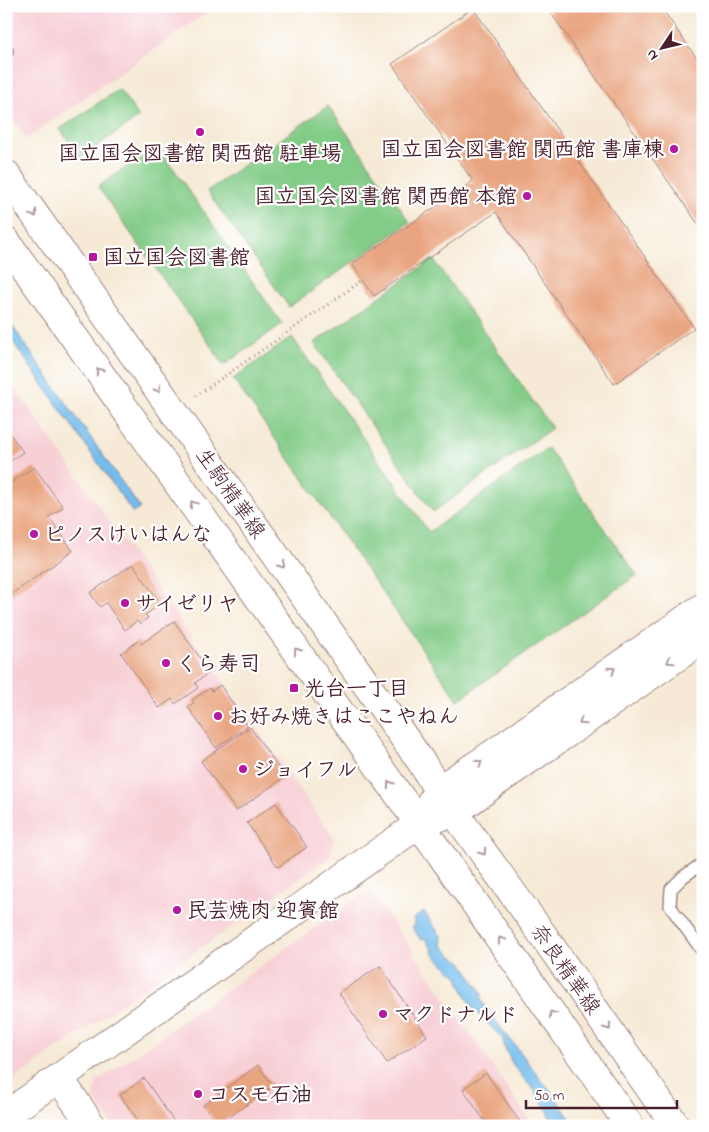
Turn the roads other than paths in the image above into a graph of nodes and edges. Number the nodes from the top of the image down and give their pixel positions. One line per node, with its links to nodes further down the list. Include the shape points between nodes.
1 (6, 174): 5 (main road, 生駒精華線, one-way to 5, via 411,747)
2 (6, 241): 7 (main road, 生駒精華線, one-way to 2)
3 (703, 607): 5 (main road, one-way to 3)
4 (703, 639): 6 (main road, one-way to 6)
5 (438, 790): 6 (main road, 生駒精華線); 7 (main road)
6 (455, 812): 7 (main road); 14 (main road, 奈良精華線, one-way to 14)
7 (419, 824): 10 (main road); 13 (main road, 奈良精華線, one-way to 7)
8 (703, 863): 9 (lane, via 671,889 670,906)
9 (703, 952)
10 (59, 1078): 11 (main road); 12 (main road)
11 (6, 1115)
12 (92, 1126)
13 (630, 1126)
14 (676, 1126)

